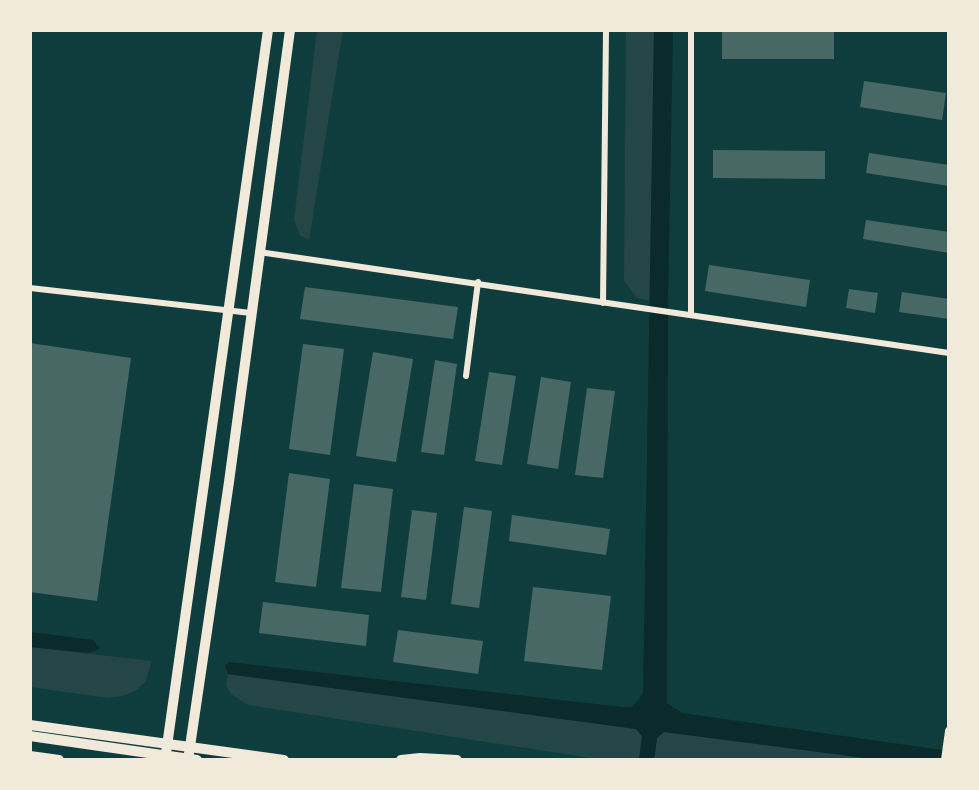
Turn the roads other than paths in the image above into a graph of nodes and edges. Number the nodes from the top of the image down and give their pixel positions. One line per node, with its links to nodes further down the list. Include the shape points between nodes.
1 (268, 30): 9 (main road)
2 (290, 30): 5 (main road)
3 (606, 30): 8 (street)
4 (691, 30): 11 (street)
5 (259, 251): 6 (street); 10 (main road)
6 (478, 282): 8 (street); 13 (street)
7 (30, 288): 9 (street)
8 (603, 303): 11 (street)
9 (230, 310): 10 (street); 17 (main road)
10 (251, 313): 18 (main road)
11 (691, 315): 12 (street)
12 (949, 353)
13 (466, 376)
14 (30, 725): 17 (main road)
15 (949, 731): 27 (street)
16 (30, 736): 23 (main road)
17 (167, 743): 18 (main road); 21 (main road)
18 (190, 747): 22 (main road); 24 (main road)
19 (30, 756): 20 (main road)
20 (60, 760)
21 (165, 760)
22 (188, 760)
23 (197, 760)
24 (285, 760)
25 (401, 760): 26 (main road)
26 (457, 760)
27 (945, 760)

